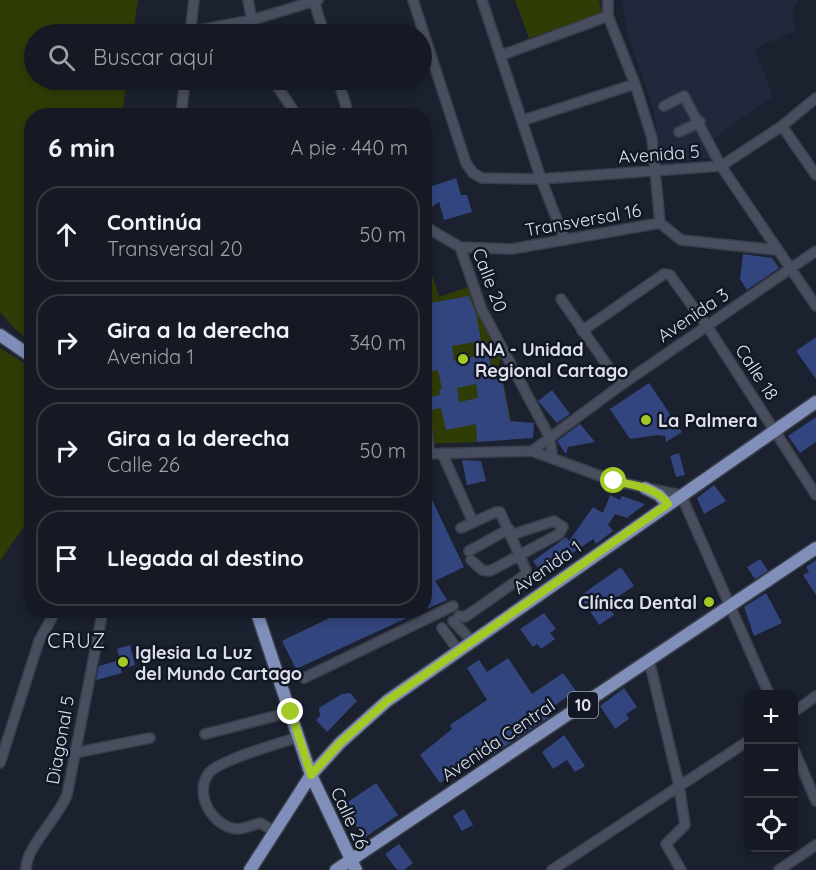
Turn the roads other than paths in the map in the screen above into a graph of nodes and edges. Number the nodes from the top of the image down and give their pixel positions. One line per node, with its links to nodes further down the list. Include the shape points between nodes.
1 (194, 0): 10 (street)
2 (248, 0): 9 (street)
3 (413, 0): 13 (street, Avenida 5)
4 (482, 0): 14 (street)
5 (608, 0): 8 (street)
6 (316, 1): 7 (street); 12 (street)
7 (293, 4): 9 (street)
8 (608, 16): 14 (street); 16 (street)
9 (252, 20): 11 (street)
10 (191, 24)
11 (236, 24)
12 (322, 24)
13 (421, 24)
14 (502, 55): 25 (street)
15 (432, 58): 32 (street, Avenida 5, via 466,163 473,173 482,178)
16 (635, 84): 25 (street); 30 (street, via 652,138)
17 (184, 90): 22 (street)
18 (280, 90): 23 (street)
19 (341, 90): 24 (street)
20 (816, 98): 27 (street, Avenida 5)
21 (664, 106): 26 (street, via 684,96)
22 (182, 108)
23 (292, 108)
24 (347, 108)
25 (524, 120): 32 (street)
26 (700, 123): 28 (street); 29 (street)
27 (782, 126): 29 (street, Avenida 5); 31 (street)
28 (680, 132)
29 (721, 166): 30 (street, Avenida 5); 37 (street)
30 (654, 173): 32 (street, Avenida 5); 33 (street)
31 (816, 175)
32 (541, 179): 35 (street)
33 (660, 223): 35 (street, Transversal 16); 37 (street, Transversal 16, via 681,240)
34 (432, 231): 36 (street, Calle 20)
35 (566, 240): 36 (street, Transversal 16, via 512,249)
36 (460, 247): 49 (street, Calle 20, via 482,310)
37 (777, 250): 39 (street)
38 (816, 251): 39 (street, Avenida 3)
39 (790, 269): 41 (street); 42 (street, Avenida 3)
40 (561, 299): 43 (street)
41 (816, 306)
42 (707, 326): 43 (street, Calle 18, via 675,280 664,274); 46 (street, Avenida 3); 48 (street, Calle 18)
43 (582, 331): 46 (street)
44 (0, 335): 45 (main road)
45 (24, 352)
46 (621, 385): 49 (street, Avenida 3)
47 (816, 402): 48 (main road, Avenida 1)
48 (775, 431): 55 (main road, Avenida 1); 56 (street, Calle 18)
49 (549, 436): 50 (street, Avenida 3); 53 (street, Calle 20)
50 (532, 451): 51 (street); 53 (street)
51 (442, 453): 52 (street); 58 (street)
52 (432, 454)
53 (553, 459): 54 (street)
54 (645, 488): 55 (street); 57 (main road)
55 (681, 495): 57 (main road, Avenida 1); 64 (street)
56 (816, 495)
57 (668, 504): 71 (main road, Avenida 1)
58 (473, 522): 59 (street); 60 (street, via 496,512 503,516)
59 (460, 528)
60 (510, 532): 62 (street); 62 (street, via 470,555 482,570 490,571); 62 (street, via 555,521 563,527 559,534)
61 (816, 548): 64 (main road, Avenida Central / 10)
62 (519, 553): 71 (street, via 525,575 471,613 456,618)
63 (453, 606): 65 (street)
64 (729, 607): 73 (main road, Avenida Central / 10); 75 (street)
65 (432, 616)
66 (52, 618): 85 (street, via 39,641)
67 (101, 618): 83 (street, Diagonal 5)
68 (259, 618): 78 (main road, Calle 26)
69 (428, 618): 74 (street)
70 (442, 628): 72 (street)
71 (472, 641): 72 (main road, Avenida 1)
72 (458, 650): 86 (main road, Avenida 1, via 387,701)
73 (649, 660): 87 (street); 92 (main road, Avenida Central / 10)
74 (304, 678)
75 (767, 690)
76 (816, 696): 77 (street)
77 (798, 709)
78 (291, 712): 79 (street); 80 (main road, Calle 26)
79 (205, 734)
80 (299, 737): 86 (main road, Calle 26); 89 (street, via 221,764 204,781 213,817 239,829 260,822)
81 (150, 738): 83 (street)
82 (744, 744): 87 (street)
83 (74, 753): 94 (street, Diagonal 5, via 63,805 28,857)
84 (798, 759): 88 (street)
85 (0, 763)
86 (311, 775): 89 (main road, Avenida 1); 90 (main road, Calle 26)
87 (679, 785): 97 (street); 98 (street, via 685,825 666,844)
88 (816, 801)
89 (274, 831): 95 (main road, Avenida 1)
90 (338, 836): 92 (main road); 93 (main road, Calle 26)
91 (816, 845): 99 (street)
92 (364, 851): 93 (main road, Avenida Central / 10)
93 (352, 866): 96 (main road, 10)
94 (25, 868)
95 (250, 870)
96 (336, 870)
97 (552, 870)
98 (681, 870)
99 (779, 870)

